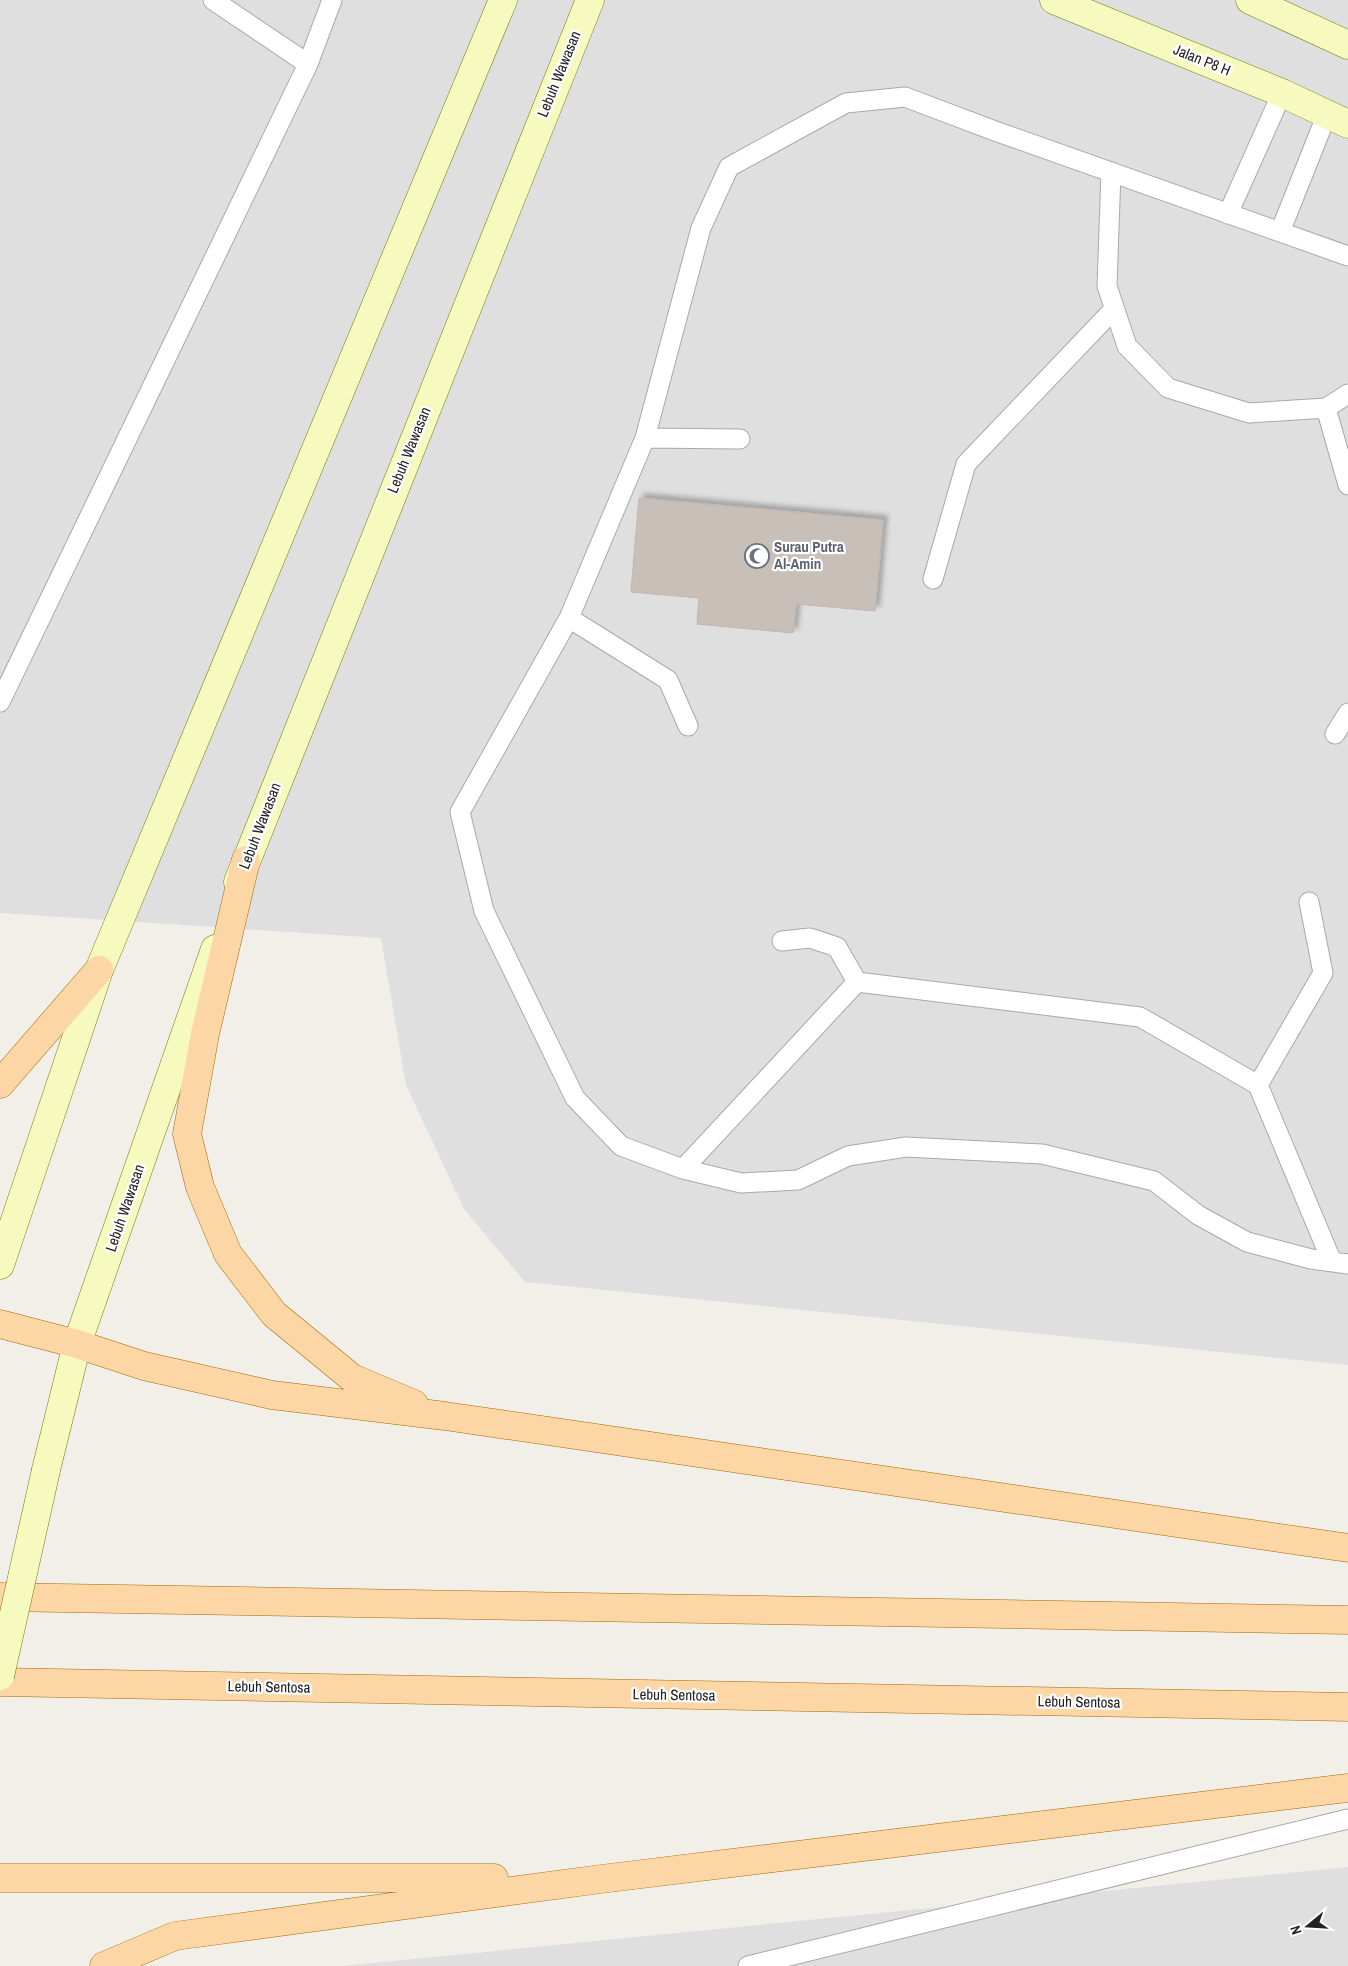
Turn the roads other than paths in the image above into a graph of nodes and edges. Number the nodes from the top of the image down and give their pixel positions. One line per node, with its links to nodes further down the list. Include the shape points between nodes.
1 (213, 0): 9 (lane)
2 (332, 0): 9 (lane)
3 (503, 0): 31 (main road)
4 (608, 0): 7 (main road)
5 (1054, 0): 10 (main road, Jalan P8 H)
6 (1250, 0): 8 (main road)
7 (585, 10): 28 (main road, Lebuh Wawasan)
8 (1348, 44)
9 (308, 64): 24 (lane)
10 (1282, 93): 11 (main road, Jalan P8 H); 13 (lane)
11 (1338, 119): 14 (lane)
12 (1111, 172): 13 (lane); 16 (lane, via 1107,286); 19 (lane, via 905,97 846,103 729,167 701,228)
13 (1228, 214): 14 (lane)
14 (1280, 232): 15 (lane)
15 (1348, 256)
16 (1114, 309): 18 (lane, via 1126,346 1168,388 1249,413); 22 (lane, via 966,464)
17 (1348, 394): 18 (lane)
18 (1326, 408): 21 (lane)
19 (645, 438): 20 (lane); 23 (lane)
20 (740, 439)
21 (1348, 485)
22 (933, 579)
23 (569, 618): 26 (lane, via 668,680); 35 (lane, via 460,812 484,911 575,1098 621,1146)
24 (0, 702)
25 (1348, 713): 27 (lane)
26 (688, 726)
27 (1335, 734)
28 (246, 860): 39 (main road, Lebuh Wawasan); 40 (main road, via 205,1034 187,1134 200,1186 228,1254 274,1314 352,1378)
29 (1308, 902): 34 (lane, via 1323,973)
30 (782, 941): 32 (lane, via 810,938 837,947)
31 (99, 970): 33 (main road); 37 (main road)
32 (857, 982): 34 (lane, via 1140,1017); 35 (lane)
33 (0, 1084)
34 (1258, 1085): 36 (lane)
35 (683, 1169): 36 (lane, via 742,1183 798,1180 848,1156 906,1147 1042,1154 1154,1181 1198,1215 1247,1242)
36 (1340, 1263)
37 (0, 1265)
38 (0, 1324): 39 (main road)
39 (77, 1344): 40 (main road, via 144,1366 272,1396); 44 (main road, Lebuh Wawasan, bridge)
40 (445, 1416): 41 (main road)
41 (1348, 1548)
42 (0, 1597): 43 (main road)
43 (1348, 1620)
44 (0, 1676)
45 (0, 1682): 46 (main road, Lebuh Sentosa)
46 (1348, 1707)
47 (1348, 1788): 50 (main road)
48 (1348, 1819): 52 (lane)
49 (0, 1878): 50 (main road)
50 (600, 1879): 51 (main road, via 175,1936)
51 (104, 1966)
52 (748, 1966)

